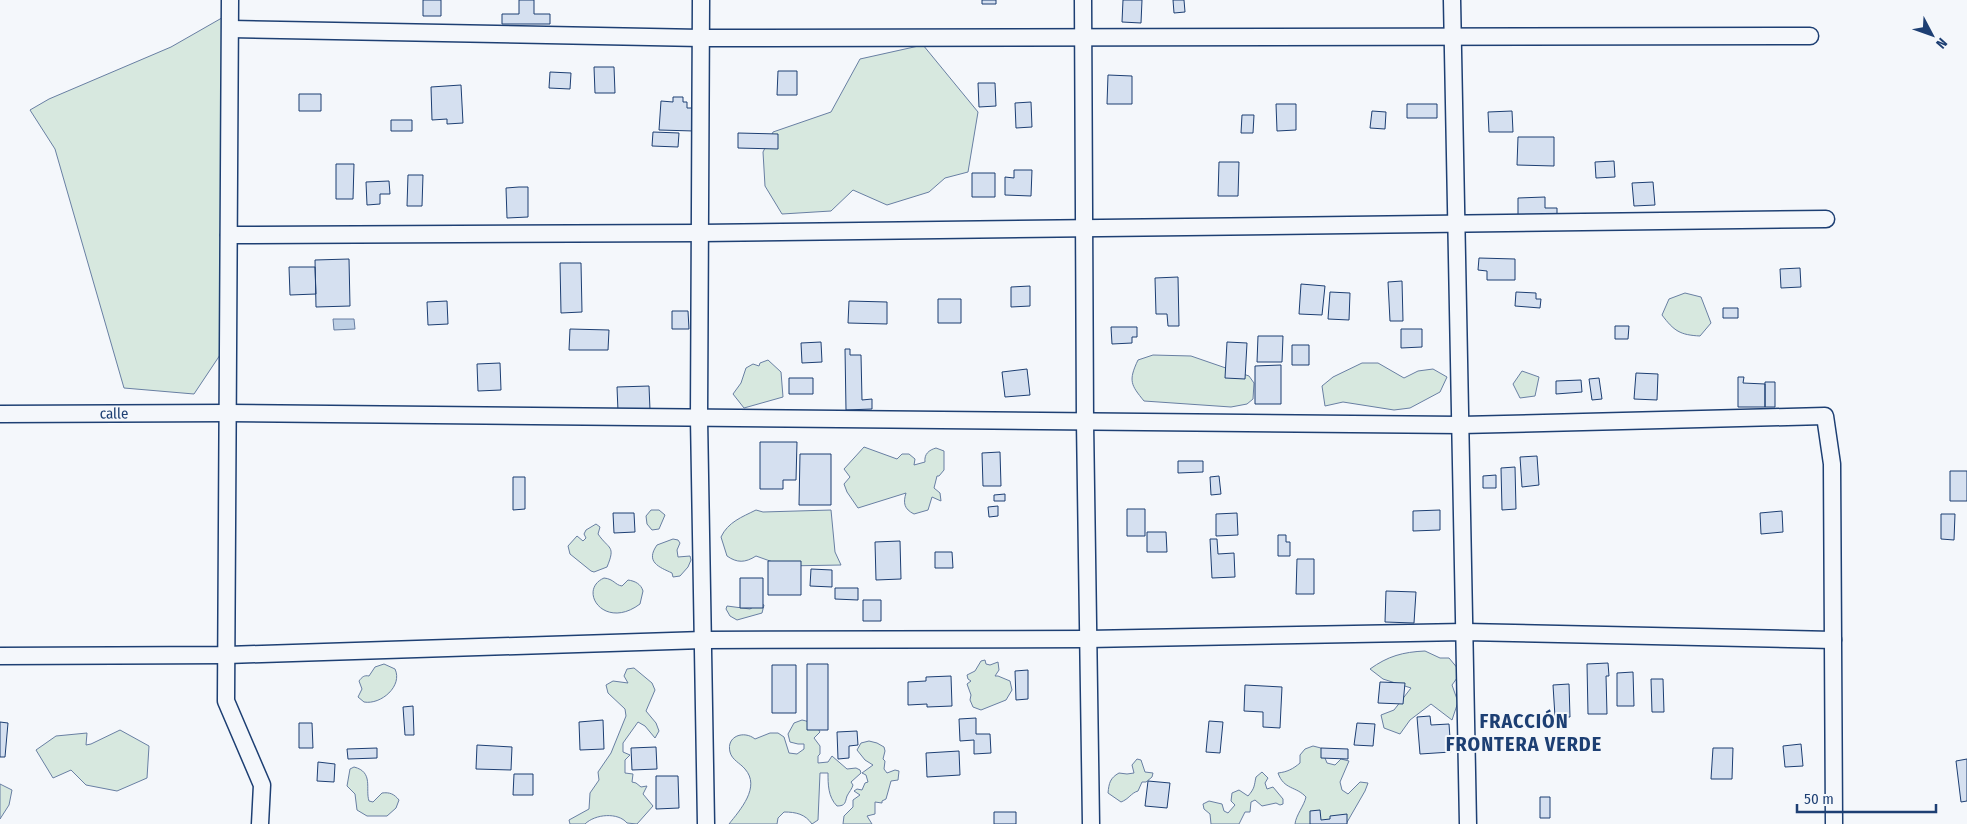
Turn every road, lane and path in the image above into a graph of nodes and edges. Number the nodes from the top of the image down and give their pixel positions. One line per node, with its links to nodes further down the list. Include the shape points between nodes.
1 (230, 0): 5 (street)
2 (701, 0): 9 (street)
3 (1083, 0): 7 (street)
4 (1452, 0): 8 (street)
5 (231, 29): 9 (street); 14 (street)
6 (1810, 36): 8 (street)
7 (1083, 37): 8 (street); 9 (street); 12 (street)
8 (1453, 37): 11 (street)
9 (701, 38): 13 (street)
10 (1826, 219): 11 (street)
11 (1457, 223): 12 (street); 19 (street)
12 (1084, 228): 13 (street); 18 (street)
13 (700, 233): 14 (street); 17 (street)
14 (229, 235): 16 (street)
15 (0, 414): 16 (street, calle)
16 (228, 414): 17 (street, calle); 24 (street)
17 (699, 418): 18 (street, calle); 22 (street)
18 (1086, 422): 19 (street, calle); 21 (street)
19 (1460, 425): 20 (street); 23 (street, calle, via 1825,416 1832,464)
20 (1465, 632): 21 (street); 23 (street); 29 (street)
21 (1088, 639): 22 (street); 28 (street)
22 (703, 640): 24 (street); 27 (street)
23 (1833, 640): 30 (street)
24 (226, 655): 25 (street); 26 (street, via 226,701 262,785)
25 (0, 656)
26 (260, 824)
27 (706, 824)
28 (1091, 824)
29 (1468, 824)
30 (1834, 824)

